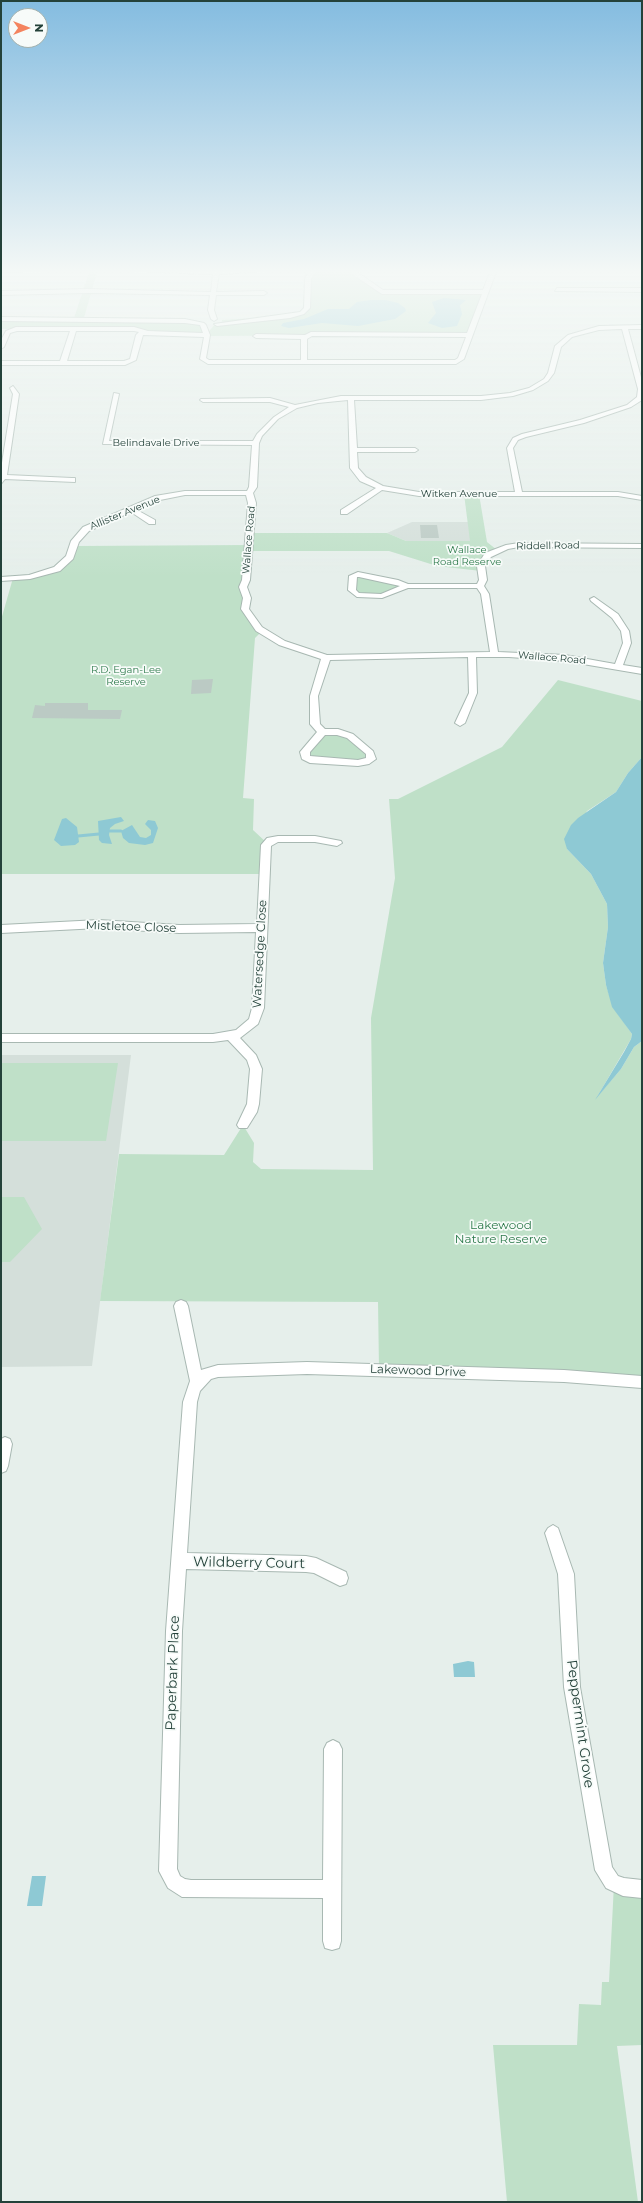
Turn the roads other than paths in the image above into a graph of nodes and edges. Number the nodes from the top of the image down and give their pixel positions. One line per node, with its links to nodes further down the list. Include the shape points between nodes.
1 (551, 372): 5 (street, Wallace Road, via 549,377 535,387 517,393 481,398)
2 (638, 372): 15 (street, via 641,392 637,401 582,422 524,435 513,441 510,450)
3 (12, 388): 11 (street, via 16,394 9,417)
4 (116, 394): 8 (street, Belindavale Drive, via 105,443)
5 (351, 398): 7 (street, Wallace Road, via 318,401); 9 (street, Witken Avenue)
6 (203, 400): 7 (street, via 270,400)
7 (294, 407): 8 (street, Wallace Road, via 264,429)
8 (256, 443): 14 (street, Wallace Road, via 253,487)
9 (353, 450): 10 (street); 13 (street, Witken Avenue, via 356,472)
10 (415, 450)
11 (2, 479): 12 (street)
12 (72, 480)
13 (380, 488): 15 (street, Witken Avenue, via 419,494); 18 (street)
14 (249, 493): 17 (street, Allister Avenue, via 178,494 158,498); 27 (street, Wallace Road, via 252,503 246,580 243,587 247,598 245,604 248,615 259,629 274,639)
15 (519, 494): 16 (street, Witken Avenue, via 618,494)
16 (642, 498)
17 (131, 509): 19 (street); 21 (street, Allister Avenue, via 82,532 75,541 70,557 57,569 30,577)
18 (344, 512)
19 (152, 522)
20 (642, 546): 23 (street, Riddell Road, via 506,547 491,553 484,560 481,566 483,580)
21 (1, 578)
22 (407, 586): 22 (street, via 377,596 357,595 352,590 353,576 362,574); 23 (street)
23 (480, 586): 25 (street, Riddell Road, via 485,594)
24 (594, 599): 28 (street, via 615,616 624,631 627,643)
25 (494, 653): 26 (street, Wallace Road); 28 (street, Wallace Road, via 555,656)
26 (472, 654): 27 (street, Wallace Road); 30 (street, via 473,693)
27 (326, 658): 31 (street, via 313,705 315,724)
28 (618, 666): 29 (street, Wallace Road)
29 (642, 671)
30 (460, 723)
31 (322, 732): 31 (street, via 347,734 370,752 370,759 358,763 310,760 305,756 306,752)
32 (337, 843): 33 (street, Watersedge Close, via 315,839 278,839 267,843)
33 (261, 928): 34 (street, Mistletoe Close, via 179,929 99,924); 35 (street, Watersedge Close, via 257,1015 244,1031)
34 (1, 929)
35 (231, 1036): 36 (street, Watersedge Close); 37 (street, via 252,1058 256,1068 253,1104)
36 (1, 1038)
37 (243, 1125)
38 (180, 1306): 40 (street)
39 (642, 1382): 40 (street, Lakewood Drive, via 557,1376 307,1368 218,1371 207,1374)
40 (197, 1383): 44 (street, Paperbark Place, via 193,1388 190,1402)
41 (5, 1444): 42 (street)
42 (1, 1466)
43 (553, 1533): 48 (street, Peppermint Grove, via 566,1574 572,1687 604,1870 609,1879 618,1885)
44 (179, 1561): 45 (street, Wildberry Court, via 306,1564); 47 (street, Paperbark Place, via 173,1648 167,1846 170,1878 178,1886 191,1890)
45 (340, 1578)
46 (333, 1749): 47 (street)
47 (332, 1889): 49 (street)
48 (642, 1890)
49 (332, 1942)

